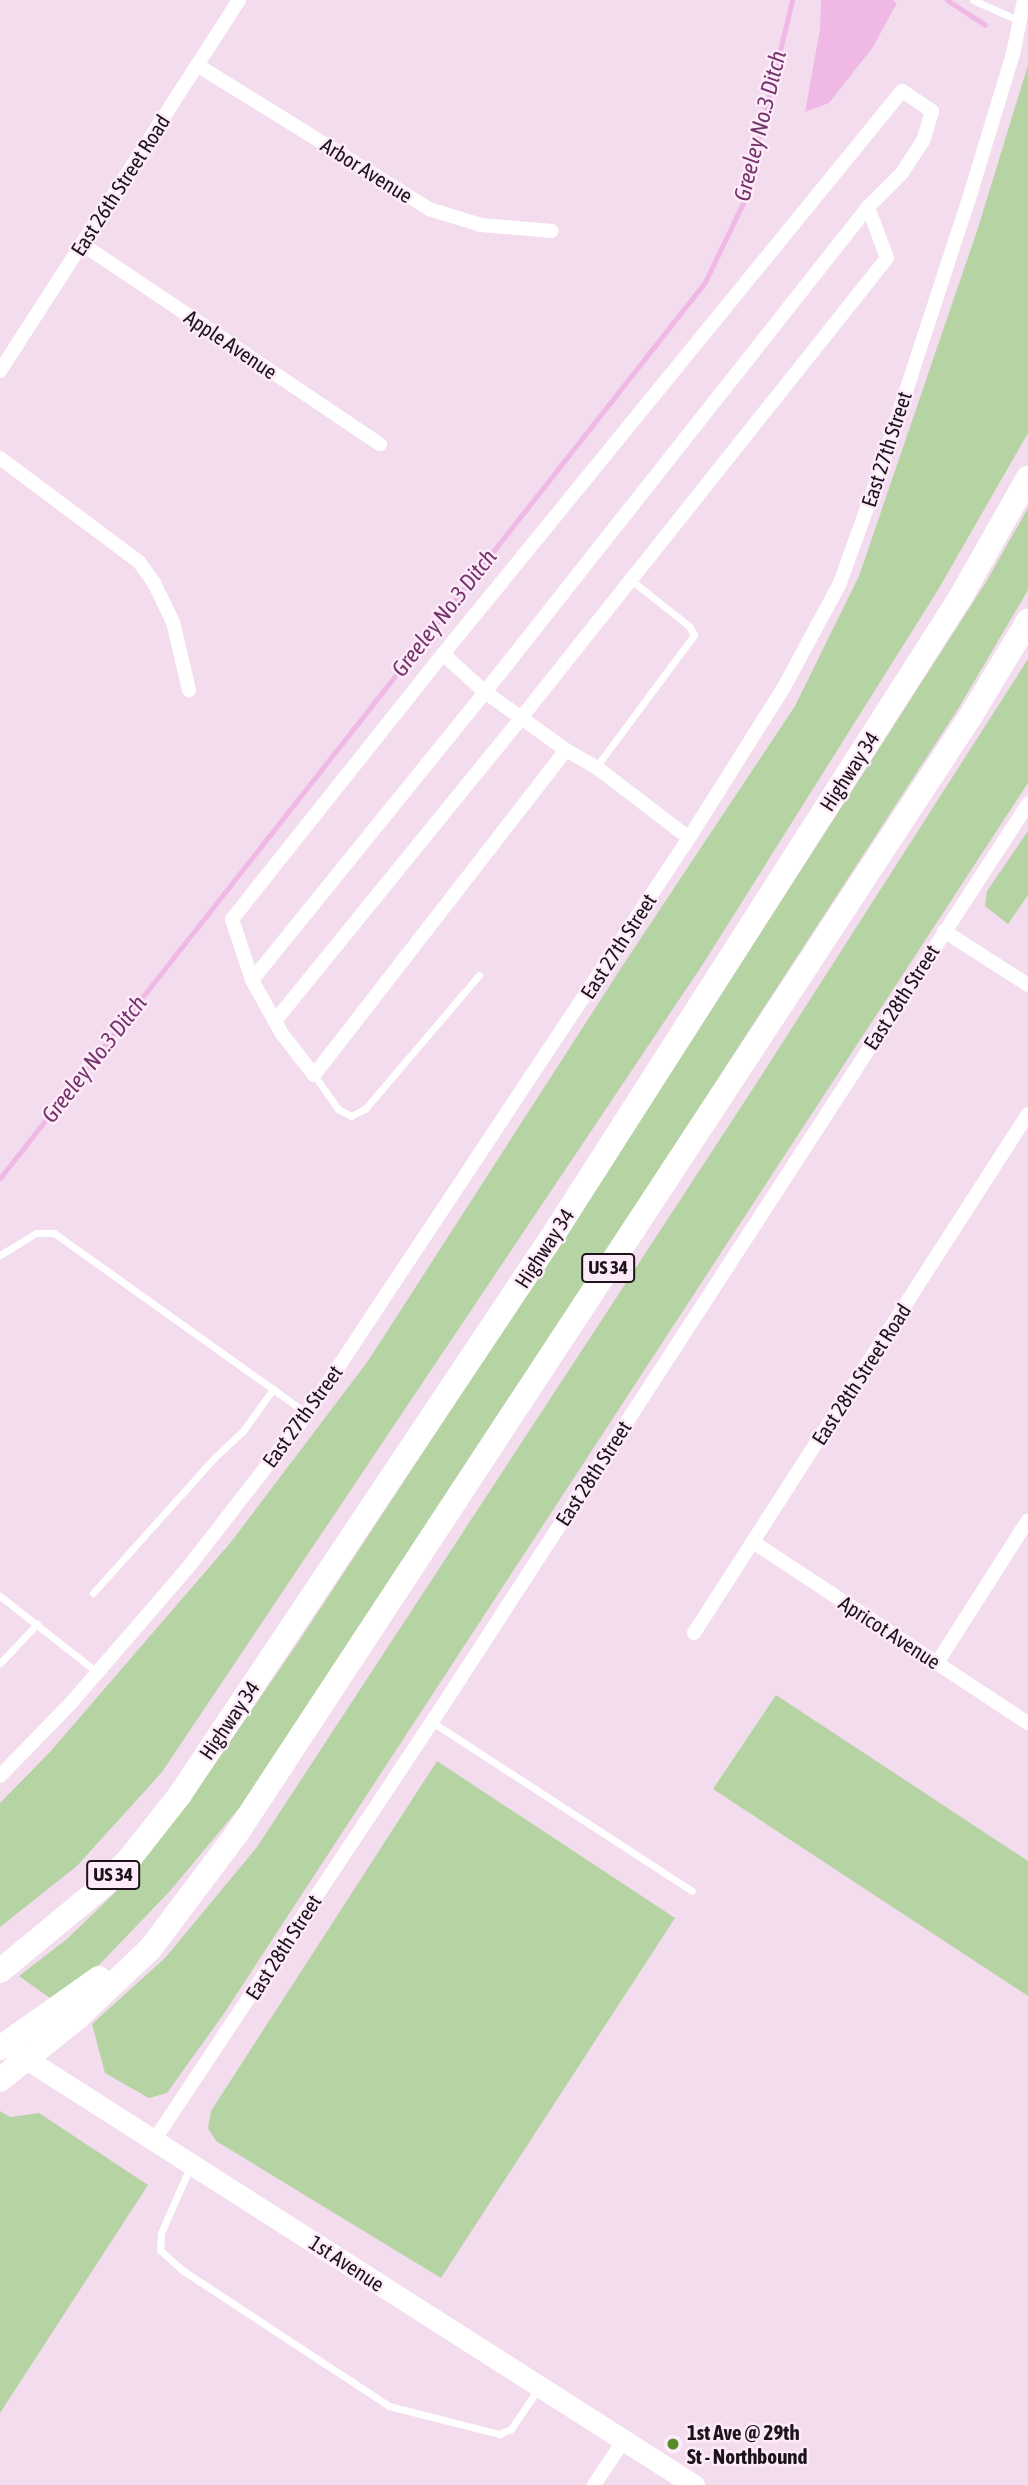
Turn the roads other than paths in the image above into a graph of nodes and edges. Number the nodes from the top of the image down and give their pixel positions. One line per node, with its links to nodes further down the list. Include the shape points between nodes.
1 (239, 0): 5 (street, East 26th Street Road)
2 (973, 0): 4 (lane)
3 (1024, 0): 4 (street, East 27th Street)
4 (1021, 22): 22 (street, East 27th Street, via 971,192 840,583 783,689)
5 (197, 65): 7 (street, Arbor Avenue, via 429,209 481,225); 8 (street, East 26th Street Road)
6 (868, 207): 13 (street, via 887,258); 15 (street, via 902,173 923,141 932,111 902,91); 17 (street)
7 (552, 231)
8 (82, 244): 9 (street, East 26th Street Road); 10 (street, Apple Avenue)
9 (0, 371)
10 (380, 444)
11 (0, 458): 16 (street, via 139,562 173,622)
12 (1028, 478): 46 (highway, Highway 34, via 960,598 564,1218 201,1762 144,1826)
13 (631, 580): 18 (street); 20 (lane, via 684,621 694,635)
14 (1028, 621): 47 (highway, US 34, via 972,714 236,1835 179,1909)
15 (443, 654): 17 (street); 25 (street, via 232,919)
16 (189, 690)
17 (485, 692): 18 (street); 25 (street)
18 (521, 718): 19 (street); 27 (street)
19 (566, 750): 20 (street); 28 (street)
20 (596, 767): 22 (street)
21 (1028, 804): 23 (street, East 28th Street)
22 (689, 838): 32 (street, East 27th Street)
23 (944, 931): 26 (street); 42 (street, East 28th Street)
24 (479, 975): 28 (lane, via 365,1109 351,1116 338,1109)
25 (252, 980): 27 (street)
26 (1028, 985)
27 (275, 1021): 28 (street)
28 (314, 1075)
29 (1028, 1114): 34 (street, East 28th Street Road)
30 (0, 1255): 31 (lane, via 36,1233 54,1233)
31 (273, 1389): 32 (lane); 35 (lane, via 243,1432)
32 (307, 1414): 41 (street, East 27th Street, via 190,1565)
33 (1028, 1520): 40 (street)
34 (753, 1542): 38 (street, East 28th Street Road); 40 (street, Apricot Avenue)
35 (93, 1593)
36 (0, 1596): 37 (lane)
37 (37, 1624): 39 (lane); 41 (lane)
38 (694, 1633)
39 (0, 1663)
40 (937, 1663): 43 (street, Apricot Avenue)
41 (97, 1672): 44 (street, East 27th Street)
42 (432, 1722): 45 (lane); 51 (street, East 28th Street)
43 (1028, 1723)
44 (0, 1776)
45 (692, 1891)
46 (1, 1963)
47 (68, 2013): 49 (highway); 50 (highway)
48 (0, 2042): 51 (main road, 1st Avenue)
49 (0, 2048)
50 (0, 2080)
51 (155, 2139): 52 (main road, 1st Avenue)
52 (191, 2163): 53 (main road, 1st Avenue); 53 (lane, via 161,2233 160,2250 183,2270 389,2406 499,2434 511,2429)
53 (539, 2386): 54 (main road, 1st Avenue)
54 (624, 2440): 55 (street); 56 (main road, 1st Avenue)
55 (594, 2485)
56 (694, 2485)

